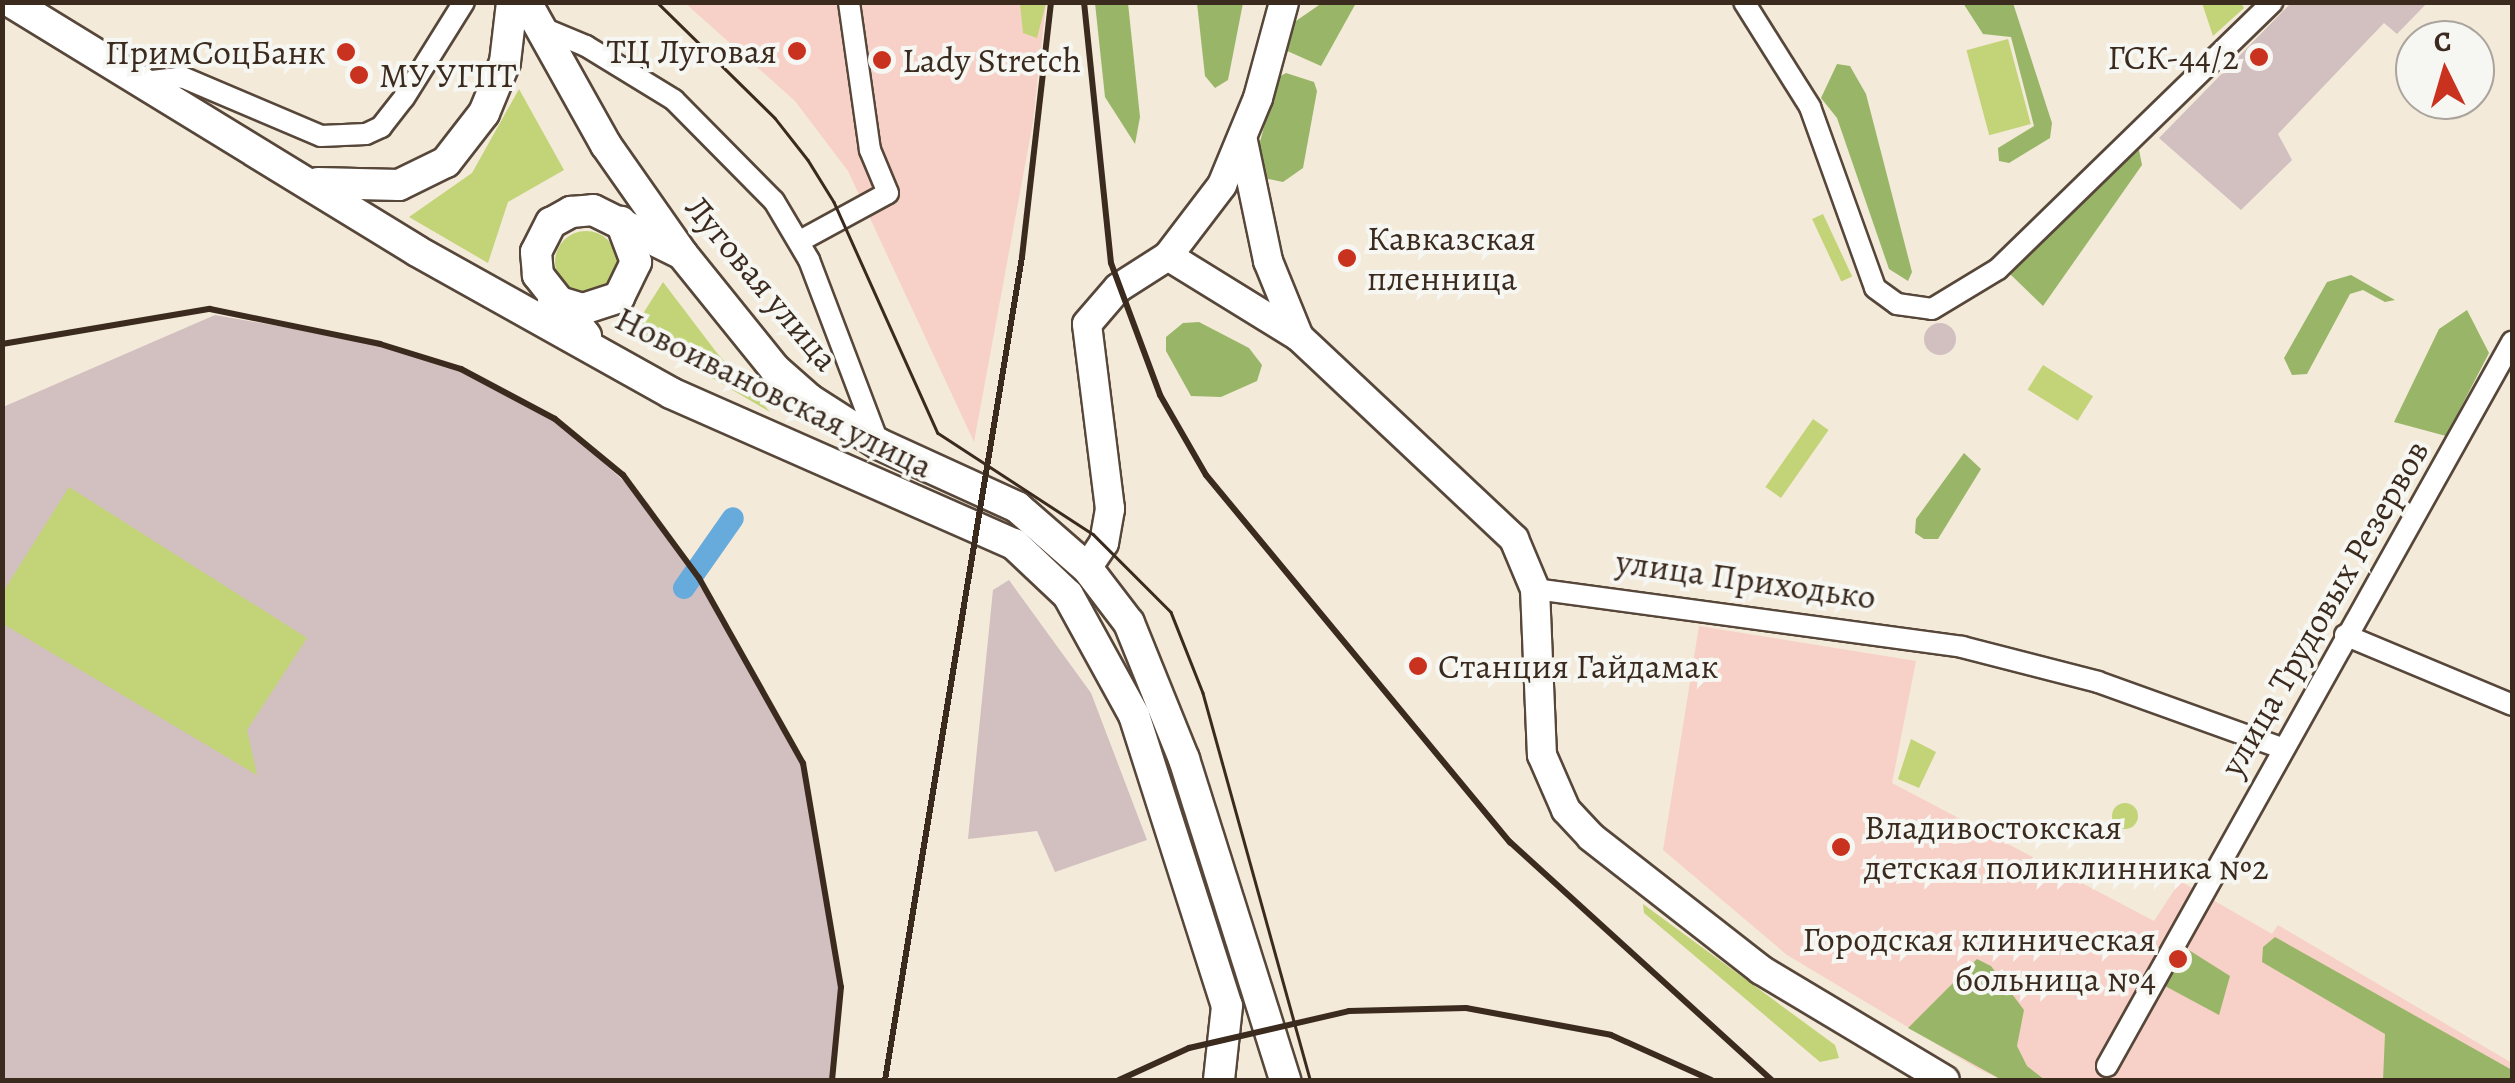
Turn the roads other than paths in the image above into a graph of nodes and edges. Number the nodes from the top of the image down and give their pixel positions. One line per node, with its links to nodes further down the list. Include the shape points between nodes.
1 (10, 2): 9 (main road, Новоивановская улица)
2 (464, 2): 9 (street, via 404,98 381,127 366,134 322,136 182,77)
3 (512, 2): 12 (main road, via 505,62 484,113 446,162 425,176 376,189)
4 (850, 2): 14 (street, via 870,150 888,193)
5 (1284, 2): 10 (main road)
6 (1744, 2): 7 (street, via 1810,107 1875,288 1897,304 1932,309 1998,269)
7 (2273, 2)
8 (531, 14): 11 (main road, Луговая улица); 14 (street, via 674,100 762,188)
9 (144, 82): 12 (main road, Новоивановская улица)
10 (1243, 141): 16 (main road, via 1222,184); 19 (main road, via 1268,261)
11 (606, 145): 13 (main road); 15 (main road, Луговая улица)
12 (300, 180): 17 (main road, Новоивановская улица)
13 (622, 226): 15 (main road); 18 (main road, via 636,262 619,297 582,310); 18 (main road, via 582,210 552,223 536,264 542,285)
14 (800, 241): 22 (street)
15 (683, 255): 22 (main road, Луговая улица, via 776,369 809,400)
16 (1168, 256): 19 (main road); 23 (main road, via 1118,288 1087,324 1110,509 1104,543)
17 (496, 293): 18 (main road); 21 (main road, Новоивановская улица)
18 (558, 301): 21 (main road)
19 (1299, 337): 24 (main road, via 1514,539)
20 (2512, 342): 25 (street, улица Трудовых Резервов)
21 (597, 350): 30 (main road, Новоивановская улица, via 694,404 1014,544 1068,595 1134,715 1227,1006)
22 (879, 444): 23 (main road, Луговая улица, via 1017,506)
23 (1088, 568): 28 (main road, Луговая улица, via 1129,623 1163,698)
24 (1536, 589): 27 (street, улица Приходько, via 1962,647 2116,688); 31 (main road, via 1536,712 1542,755 1566,810 1611,854 1752,964)
25 (2345, 635): 26 (street); 27 (street, улица Трудовых Резервов)
26 (2512, 705)
27 (2281, 748): 29 (street, улица Трудовых Резервов)
28 (1281, 1066)
29 (2107, 1066)
30 (1219, 1080)
31 (1945, 1080)

